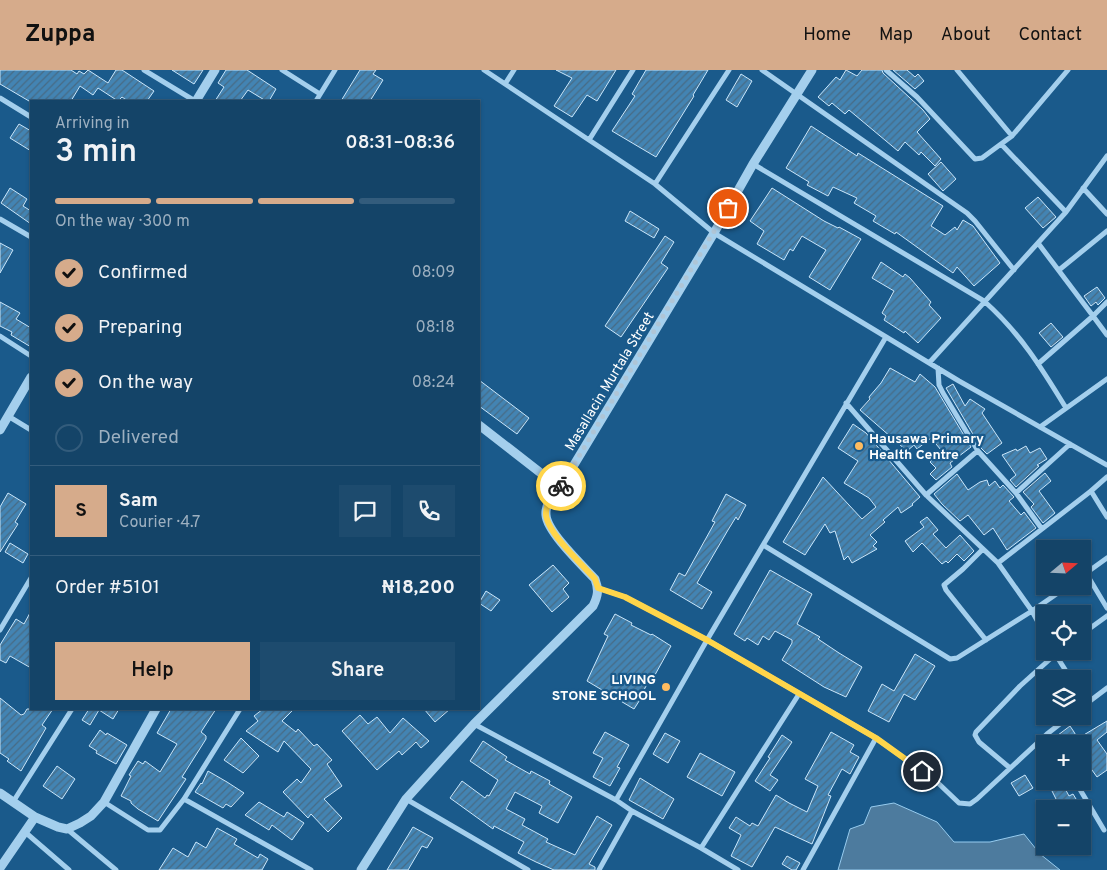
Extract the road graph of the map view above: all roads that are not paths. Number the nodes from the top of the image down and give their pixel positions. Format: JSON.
{"nodes":[{"id":1,"x":144,"y":70,"type":"edge"},
{"id":2,"x":215,"y":70,"type":"edge"},
{"id":3,"x":282,"y":70,"type":"edge"},
{"id":4,"x":335,"y":70,"type":"edge"},
{"id":5,"x":484,"y":70,"type":"edge"},
{"id":6,"x":514,"y":70,"type":"edge"},
{"id":7,"x":633,"y":70,"type":"edge"},
{"id":8,"x":729,"y":70,"type":"edge"},
{"id":9,"x":762,"y":70,"type":"edge"},
{"id":10,"x":812,"y":70,"type":"edge"},
{"id":11,"x":886,"y":70,"type":"edge"},
{"id":12,"x":957,"y":70,"type":"edge"},
{"id":13,"x":1068,"y":70,"type":"edge"},
{"id":14,"x":505,"y":84,"type":"junction"},
{"id":15,"x":320,"y":94,"type":"junction"},
{"id":16,"x":797,"y":94,"type":"junction"},
{"id":17,"x":0,"y":98,"type":"edge"},
{"id":18,"x":193,"y":100,"type":"edge"},
{"id":19,"x":196,"y":100,"type":"edge"},
{"id":20,"x":317,"y":100,"type":"edge"},
{"id":21,"x":30,"y":116,"type":"edge"},
{"id":22,"x":1012,"y":136,"type":"junction"},
{"id":23,"x":589,"y":140,"type":"junction"},
{"id":24,"x":1001,"y":144,"type":"junction"},
{"id":25,"x":1107,"y":156,"type":"edge"},
{"id":26,"x":753,"y":164,"type":"junction"},
{"id":27,"x":655,"y":184,"type":"junction"},
{"id":28,"x":1083,"y":188,"type":"junction"},
{"id":29,"x":1066,"y":212,"type":"junction"},
{"id":30,"x":1107,"y":214,"type":"edge"},
{"id":31,"x":0,"y":219,"type":"edge"},
{"id":32,"x":1107,"y":231,"type":"edge"},
{"id":33,"x":714,"y":233,"type":"junction"},
{"id":34,"x":30,"y":235,"type":"edge"},
{"id":35,"x":1038,"y":243,"type":"junction"},
{"id":36,"x":1014,"y":270,"type":"junction"},
{"id":37,"x":1059,"y":270,"type":"junction"},
{"id":38,"x":984,"y":301,"type":"junction"},
{"id":39,"x":1107,"y":302,"type":"edge"},
{"id":40,"x":1093,"y":316,"type":"junction"},
{"id":41,"x":1107,"y":335,"type":"edge"},
{"id":42,"x":0,"y":336,"type":"edge"},
{"id":43,"x":886,"y":337,"type":"junction"},
{"id":44,"x":30,"y":355,"type":"edge"},
{"id":45,"x":928,"y":363,"type":"junction"},
{"id":46,"x":1038,"y":364,"type":"junction"},
{"id":47,"x":938,"y":368,"type":"junction"},
{"id":48,"x":30,"y":379,"type":"edge"},
{"id":49,"x":1107,"y":379,"type":"edge"},
{"id":50,"x":846,"y":403,"type":"junction"},
{"id":51,"x":1066,"y":408,"type":"junction"},
{"id":52,"x":8,"y":416,"type":"junction"},
{"id":53,"x":480,"y":426,"type":"edge"},
{"id":54,"x":1040,"y":427,"type":"junction"},
{"id":55,"x":30,"y":429,"type":"edge"},
{"id":56,"x":0,"y":430,"type":"edge"},
{"id":57,"x":1070,"y":444,"type":"junction"},
{"id":58,"x":978,"y":451,"type":"junction"},
{"id":59,"x":1107,"y":465,"type":"edge"},
{"id":60,"x":1107,"y":477,"type":"edge"},
{"id":61,"x":560,"y":488,"type":"junction"},
{"id":62,"x":1092,"y":492,"type":"junction"},
{"id":63,"x":1016,"y":493,"type":"junction"},
{"id":64,"x":926,"y":495,"type":"junction"},
{"id":65,"x":1107,"y":517,"type":"edge"},
{"id":66,"x":1042,"y":529,"type":"junction"},
{"id":67,"x":763,"y":545,"type":"junction"},
{"id":68,"x":983,"y":549,"type":"junction"},
{"id":69,"x":1107,"y":558,"type":"edge"},
{"id":70,"x":998,"y":563,"type":"junction"},
{"id":71,"x":1091,"y":569,"type":"edge"},
{"id":72,"x":30,"y":580,"type":"edge"},
{"id":73,"x":1091,"y":584,"type":"edge"},
{"id":74,"x":598,"y":588,"type":"junction"},
{"id":75,"x":1055,"y":595,"type":"edge"},
{"id":76,"x":1107,"y":608,"type":"edge"},
{"id":77,"x":1032,"y":611,"type":"junction"},
{"id":78,"x":1107,"y":616,"type":"edge"},
{"id":79,"x":1036,"y":618,"type":"edge"},
{"id":80,"x":2,"y":623,"type":"edge"},
{"id":81,"x":1091,"y":628,"type":"edge"},
{"id":82,"x":0,"y":630,"type":"edge"},
{"id":83,"x":707,"y":640,"type":"junction"},
{"id":84,"x":986,"y":640,"type":"junction"},
{"id":85,"x":1048,"y":660,"type":"edge"},
{"id":86,"x":1106,"y":690,"type":"edge"},
{"id":87,"x":798,"y":694,"type":"junction"},
{"id":88,"x":1091,"y":701,"type":"edge"},
{"id":89,"x":71,"y":710,"type":"edge"},
{"id":90,"x":155,"y":710,"type":"edge"},
{"id":91,"x":239,"y":710,"type":"edge"},
{"id":92,"x":474,"y":724,"type":"junction"},
{"id":93,"x":1058,"y":725,"type":"edge"},
{"id":94,"x":1047,"y":734,"type":"joint"},
{"id":95,"x":876,"y":738,"type":"junction"},
{"id":96,"x":1010,"y":768,"type":"junction"},
{"id":97,"x":1080,"y":790,"type":"edge"},
{"id":98,"x":0,"y":794,"type":"edge"},
{"id":99,"x":184,"y":799,"type":"junction"},
{"id":100,"x":406,"y":799,"type":"junction"},
{"id":101,"x":616,"y":800,"type":"junction"},
{"id":102,"x":13,"y":802,"type":"junction"},
{"id":103,"x":104,"y":802,"type":"junction"},
{"id":104,"x":632,"y":811,"type":"junction"},
{"id":105,"x":35,"y":817,"type":"junction"},
{"id":106,"x":67,"y":829,"type":"junction"},
{"id":107,"x":1104,"y":830,"type":"dead end"},
{"id":108,"x":25,"y":832,"type":"junction"},
{"id":109,"x":701,"y":848,"type":"junction"},
{"id":110,"x":0,"y":868,"type":"edge"},
{"id":111,"x":69,"y":870,"type":"edge"},
{"id":112,"x":116,"y":870,"type":"edge"},
{"id":113,"x":311,"y":870,"type":"edge"},
{"id":114,"x":361,"y":870,"type":"edge"},
{"id":115,"x":528,"y":870,"type":"edge"},
{"id":116,"x":599,"y":870,"type":"edge"},
{"id":117,"x":738,"y":870,"type":"edge"},
{"id":118,"x":803,"y":870,"type":"edge"}],
"edges":[{"from":1,"to":18,"type":"street"},
{"from":2,"to":19,"type":"street"},
{"from":3,"to":15,"type":"street"},
{"from":4,"to":15,"type":"street"},
{"from":5,"to":14,"type":"street"},
{"from":6,"to":14,"type":"street"},
{"from":7,"to":23,"type":"street"},
{"from":8,"to":27,"type":"street"},
{"from":9,"to":16,"type":"street"},
{"from":10,"to":16,"type":"street","name":"Masallacin Murtala Street"},
{"from":11,"to":24,"type":"street"},
{"from":12,"to":22,"type":"street"},
{"from":13,"to":22,"type":"street"},
{"from":14,"to":23,"type":"street"},
{"from":15,"to":20,"type":"street"},
{"from":16,"to":26,"type":"street","name":"Masallacin Murtala Street"},
{"from":16,"to":36,"type":"street"},
{"from":17,"to":21,"type":"street"},
{"from":22,"to":24,"type":"street"},
{"from":23,"to":27,"type":"street"},
{"from":24,"to":29,"type":"street"},
{"from":25,"to":28,"type":"street"},
{"from":26,"to":33,"type":"street","name":"Masallacin Murtala Street"},
{"from":26,"to":38,"type":"street"},
{"from":27,"to":33,"type":"street"},
{"from":28,"to":29,"type":"street"},
{"from":28,"to":30,"type":"street"},
{"from":29,"to":35,"type":"street"},
{"from":31,"to":34,"type":"street"},
{"from":32,"to":37,"type":"street"},
{"from":33,"to":43,"type":"street"},
{"from":33,"to":61,"type":"street","name":"Masallacin Murtala Street"},
{"from":35,"to":36,"type":"street"},
{"from":35,"to":37,"type":"street"},
{"from":36,"to":38,"type":"street"},
{"from":37,"to":40,"type":"street"},
{"from":38,"to":45,"type":"street"},
{"from":38,"to":46,"type":"street"},
{"from":39,"to":40,"type":"street"},
{"from":40,"to":41,"type":"street"},
{"from":40,"to":46,"type":"street"},
{"from":42,"to":44,"type":"street"},
{"from":43,"to":45,"type":"street"},
{"from":43,"to":50,"type":"street"},
{"from":45,"to":47,"type":"street"},
{"from":46,"to":51,"type":"street"},
{"from":47,"to":54,"type":"street"},
{"from":47,"to":58,"type":"street"},
{"from":48,"to":52,"type":"street"},
{"from":49,"to":51,"type":"street"},
{"from":50,"to":64,"type":"street"},
{"from":50,"to":67,"type":"street"},
{"from":51,"to":54,"type":"street"},
{"from":52,"to":55,"type":"street"},
{"from":52,"to":56,"type":"street"},
{"from":53,"to":61,"type":"street"},
{"from":54,"to":57,"type":"street"},
{"from":57,"to":59,"type":"street"},
{"from":57,"to":63,"type":"street"},
{"from":58,"to":63,"type":"street"},
{"from":58,"to":64,"type":"street"},
{"from":60,"to":62,"type":"street"},
{"from":61,"to":74,"type":"street","name":"Masallacin Murtala Street"},
{"from":62,"to":65,"type":"street"},
{"from":62,"to":66,"type":"street"},
{"from":63,"to":66,"type":"street"},
{"from":64,"to":68,"type":"street"},
{"from":66,"to":70,"type":"street"},
{"from":67,"to":83,"type":"street"},
{"from":67,"to":84,"type":"street"},
{"from":68,"to":70,"type":"street"},
{"from":68,"to":84,"type":"street"},
{"from":69,"to":71,"type":"street"},
{"from":70,"to":77,"type":"street"},
{"from":72,"to":80,"type":"street"},
{"from":73,"to":76,"type":"street"},
{"from":74,"to":83,"type":"street"},
{"from":74,"to":92,"type":"street"},
{"from":75,"to":77,"type":"street"},
{"from":77,"to":79,"type":"street"},
{"from":77,"to":84,"type":"street"},
{"from":78,"to":81,"type":"street"},
{"from":80,"to":82,"type":"street"},
{"from":83,"to":87,"type":"street"},
{"from":83,"to":101,"type":"street"},
{"from":85,"to":96,"type":"street"},
{"from":86,"to":88,"type":"street"},
{"from":87,"to":95,"type":"street"},
{"from":87,"to":109,"type":"street"},
{"from":89,"to":102,"type":"street"},
{"from":90,"to":103,"type":"street"},
{"from":91,"to":99,"type":"street"},
{"from":92,"to":100,"type":"street"},
{"from":92,"to":101,"type":"street"},
{"from":93,"to":94,"type":"street"},
{"from":94,"to":96,"type":"street"},
{"from":95,"to":96,"type":"street"},
{"from":95,"to":118,"type":"street"},
{"from":97,"to":107,"type":"street"},
{"from":98,"to":102,"type":"street"},
{"from":99,"to":103,"type":"street"},
{"from":99,"to":113,"type":"street"},
{"from":100,"to":114,"type":"street"},
{"from":100,"to":115,"type":"street"},
{"from":101,"to":104,"type":"street"},
{"from":102,"to":105,"type":"street"},
{"from":103,"to":106,"type":"street"},
{"from":104,"to":109,"type":"street"},
{"from":104,"to":116,"type":"street"},
{"from":105,"to":106,"type":"street"},
{"from":105,"to":108,"type":"street"},
{"from":106,"to":112,"type":"street"},
{"from":108,"to":110,"type":"street"},
{"from":108,"to":111,"type":"street"},
{"from":109,"to":117,"type":"street"}]}
